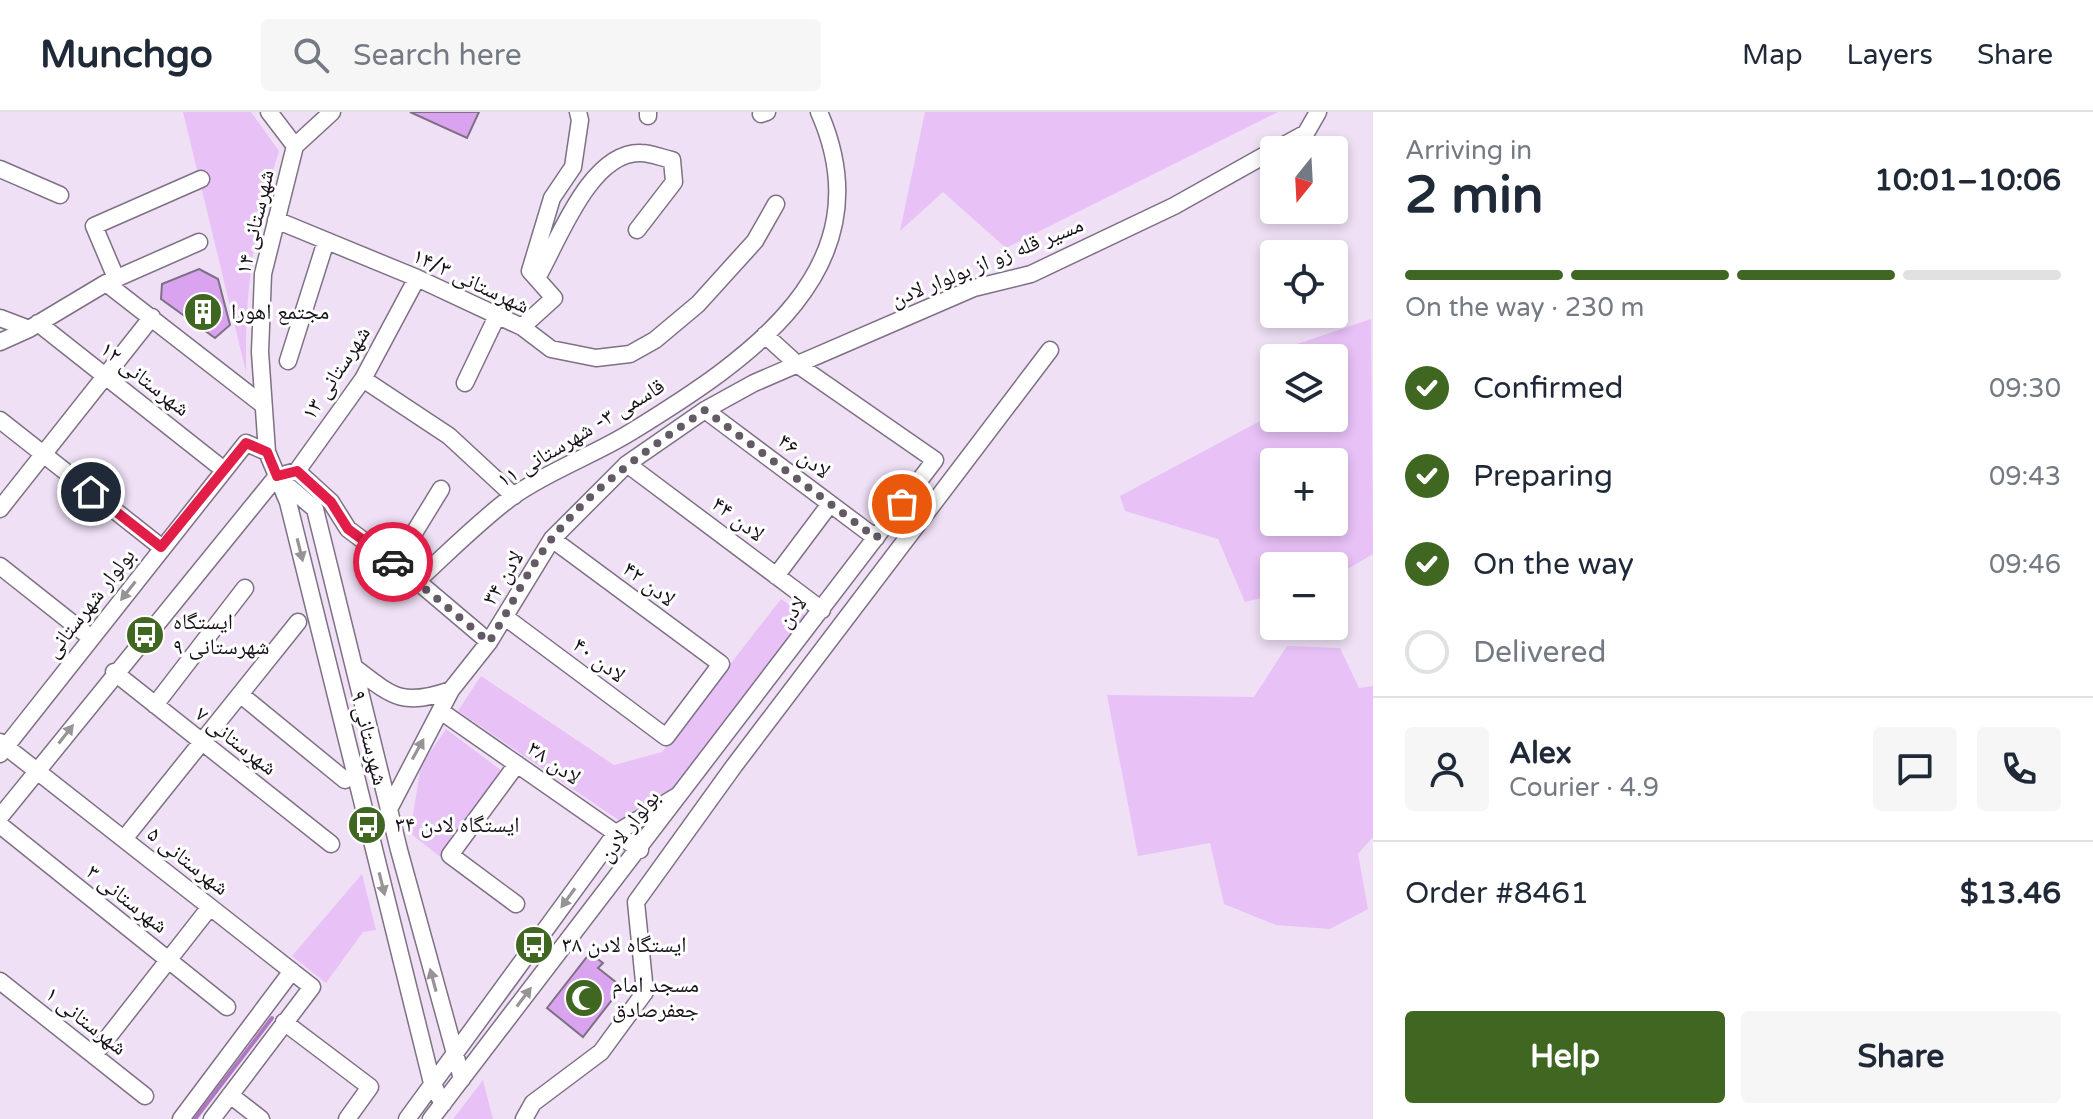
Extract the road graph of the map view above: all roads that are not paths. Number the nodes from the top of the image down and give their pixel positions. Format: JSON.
{"nodes":[{"id":1,"x":269,"y":112,"type":"edge"},
{"id":2,"x":332,"y":112,"type":"edge"},
{"id":3,"x":578,"y":112,"type":"edge"},
{"id":4,"x":819,"y":112,"type":"edge"},
{"id":5,"x":1318,"y":112,"type":"edge"},
{"id":6,"x":1300,"y":136,"type":"edge"},
{"id":7,"x":295,"y":146,"type":"junction"},
{"id":8,"x":1260,"y":158,"type":"edge"},
{"id":9,"x":0,"y":169,"type":"edge"},
{"id":10,"x":201,"y":179,"type":"dead end"},
{"id":11,"x":60,"y":195,"type":"dead end"},
{"id":12,"x":776,"y":204,"type":"dead end"},
{"id":13,"x":276,"y":220,"type":"junction"},
{"id":14,"x":637,"y":230,"type":"dead end"},
{"id":15,"x":326,"y":241,"type":"junction"},
{"id":16,"x":199,"y":242,"type":"dead end"},
{"id":17,"x":417,"y":278,"type":"junction"},
{"id":18,"x":537,"y":278,"type":"junction"},
{"id":19,"x":111,"y":280,"type":"junction"},
{"id":20,"x":497,"y":316,"type":"junction"},
{"id":21,"x":152,"y":317,"type":"junction"},
{"id":22,"x":0,"y":318,"type":"edge"},
{"id":23,"x":33,"y":326,"type":"junction"},
{"id":24,"x":522,"y":327,"type":"junction"},
{"id":25,"x":765,"y":335,"type":"junction"},
{"id":26,"x":0,"y":342,"type":"edge"},
{"id":27,"x":1050,"y":350,"type":"dead end"},
{"id":28,"x":288,"y":361,"type":"dead end"},
{"id":29,"x":798,"y":365,"type":"junction"},
{"id":30,"x":105,"y":376,"type":"junction"},
{"id":31,"x":363,"y":379,"type":"junction"},
{"id":32,"x":465,"y":383,"type":"dead end"},
{"id":33,"x":263,"y":405,"type":"junction"},
{"id":34,"x":705,"y":410,"type":"junction"},
{"id":35,"x":0,"y":420,"type":"edge"},
{"id":36,"x":267,"y":452,"type":"junction"},
{"id":37,"x":43,"y":454,"type":"junction"},
{"id":38,"x":627,"y":464,"type":"junction"},
{"id":39,"x":224,"y":470,"type":"junction"},
{"id":40,"x":297,"y":471,"type":"junction"},
{"id":41,"x":277,"y":476,"type":"junction"},
{"id":42,"x":441,"y":489,"type":"dead end"},
{"id":43,"x":514,"y":496,"type":"junction"},
{"id":44,"x":830,"y":504,"type":"junction"},
{"id":45,"x":0,"y":509,"type":"edge"},
{"id":46,"x":876,"y":538,"type":"junction"},
{"id":47,"x":552,"y":539,"type":"junction"},
{"id":48,"x":161,"y":547,"type":"junction"},
{"id":49,"x":395,"y":564,"type":"junction"},
{"id":50,"x":0,"y":566,"type":"edge"},
{"id":51,"x":776,"y":576,"type":"junction"},
{"id":52,"x":417,"y":581,"type":"junction"},
{"id":53,"x":245,"y":588,"type":"dead end"},
{"id":54,"x":822,"y":610,"type":"junction"},
{"id":55,"x":505,"y":617,"type":"junction"},
{"id":56,"x":298,"y":622,"type":"dead end"},
{"id":57,"x":91,"y":638,"type":"junction"},
{"id":58,"x":489,"y":642,"type":"junction"},
{"id":59,"x":354,"y":667,"type":"junction"},
{"id":60,"x":114,"y":672,"type":"junction"},
{"id":61,"x":451,"y":690,"type":"junction"},
{"id":62,"x":241,"y":695,"type":"junction"},
{"id":63,"x":155,"y":705,"type":"junction"},
{"id":64,"x":442,"y":712,"type":"junction"},
{"id":65,"x":666,"y":737,"type":"joint"},
{"id":66,"x":202,"y":742,"type":"junction"},
{"id":67,"x":2,"y":748,"type":"edge"},
{"id":68,"x":517,"y":764,"type":"junction"},
{"id":69,"x":37,"y":770,"type":"junction"},
{"id":70,"x":345,"y":780,"type":"dead end"},
{"id":71,"x":685,"y":791,"type":"junction"},
{"id":72,"x":389,"y":809,"type":"junction"},
{"id":73,"x":0,"y":817,"type":"edge"},
{"id":74,"x":0,"y":825,"type":"edge"},
{"id":75,"x":616,"y":833,"type":"junction"},
{"id":76,"x":124,"y":839,"type":"junction"},
{"id":77,"x":331,"y":844,"type":"dead end"},
{"id":78,"x":640,"y":850,"type":"junction"},
{"id":79,"x":516,"y":904,"type":"dead end"},
{"id":80,"x":210,"y":907,"type":"junction"},
{"id":81,"x":167,"y":960,"type":"junction"},
{"id":82,"x":292,"y":971,"type":"junction"},
{"id":83,"x":0,"y":981,"type":"edge"},
{"id":84,"x":227,"y":1007,"type":"dead end"},
{"id":85,"x":284,"y":1022,"type":"junction"},
{"id":86,"x":94,"y":1055,"type":"junction"},
{"id":87,"x":453,"y":1055,"type":"junction"},
{"id":88,"x":462,"y":1079,"type":"junction"},
{"id":89,"x":432,"y":1083,"type":"junction"},
{"id":90,"x":230,"y":1095,"type":"junction"},
{"id":91,"x":145,"y":1096,"type":"dead end"},
{"id":92,"x":443,"y":1104,"type":"junction"},
{"id":93,"x":181,"y":1119,"type":"edge"},
{"id":94,"x":212,"y":1119,"type":"edge"},
{"id":95,"x":261,"y":1119,"type":"edge"},
{"id":96,"x":347,"y":1119,"type":"edge"},
{"id":97,"x":407,"y":1119,"type":"edge"},
{"id":98,"x":431,"y":1119,"type":"edge"},
{"id":99,"x":524,"y":1119,"type":"edge"}],
"edges":[{"from":1,"to":7,"type":"street"},
{"from":2,"to":7,"type":"street"},
{"from":3,"to":18,"type":"street"},
{"from":4,"to":25,"type":"street","name":"قاسمی ۳- شهرستانی ۱۱"},
{"from":5,"to":6,"type":"street","name":"مسیر قله زو از بولوار لادن"},
{"from":7,"to":13,"type":"street","name":"شهرستانی ۱۴"},
{"from":8,"to":29,"type":"street","name":"مسیر قله زو از بولوار لادن"},
{"from":9,"to":11,"type":"street"},
{"from":10,"to":19,"type":"street"},
{"from":12,"to":24,"type":"street","name":"شهرستانی ۱۴/۳"},
{"from":13,"to":15,"type":"street","name":"شهرستانی ۱۴/۳"},
{"from":13,"to":33,"type":"street","name":"شهرستانی ۱۴"},
{"from":14,"to":18,"type":"street"},
{"from":15,"to":17,"type":"street","name":"شهرستانی ۱۴/۳"},
{"from":15,"to":28,"type":"street"},
{"from":16,"to":19,"type":"street"},
{"from":17,"to":20,"type":"street","name":"شهرستانی ۱۴/۳"},
{"from":17,"to":31,"type":"street","name":"شهرستانی ۱۳"},
{"from":18,"to":24,"type":"street"},
{"from":19,"to":21,"type":"street"},
{"from":19,"to":23,"type":"street"},
{"from":20,"to":24,"type":"street","name":"شهرستانی ۱۴/۳"},
{"from":20,"to":32,"type":"street"},
{"from":21,"to":30,"type":"street"},
{"from":21,"to":33,"type":"street"},
{"from":22,"to":23,"type":"street","name":"شهرستانی ۱۲"},
{"from":23,"to":26,"type":"street"},
{"from":23,"to":30,"type":"street","name":"شهرستانی ۱۲"},
{"from":25,"to":29,"type":"street"},
{"from":25,"to":43,"type":"street","name":"قاسمی ۳- شهرستانی ۱۱"},
{"from":27,"to":99,"type":"street"},
{"from":29,"to":34,"type":"street","name":"لادن ۳۴"},
{"from":29,"to":46,"type":"street","name":"لادن"},
{"from":30,"to":37,"type":"street"},
{"from":30,"to":39,"type":"street","name":"شهرستانی ۱۲"},
{"from":31,"to":40,"type":"street","name":"شهرستانی ۱۳"},
{"from":31,"to":43,"type":"street"},
{"from":33,"to":36,"type":"street","name":"شهرستانی ۱۴"},
{"from":34,"to":38,"type":"street","name":"لادن ۳۴"},
{"from":34,"to":44,"type":"street","name":"لادن ۴۶"},
{"from":35,"to":37,"type":"street"},
{"from":36,"to":39,"type":"street","name":"بولوار شهرستانی"},
{"from":36,"to":41,"type":"street","name":"شهرستانی ۹"},
{"from":37,"to":45,"type":"street"},
{"from":37,"to":48,"type":"street"},
{"from":38,"to":47,"type":"street","name":"لادن ۳۴"},
{"from":38,"to":51,"type":"street","name":"لادن ۴۴"},
{"from":39,"to":48,"type":"street","name":"بولوار شهرستانی"},
{"from":40,"to":41,"type":"street"},
{"from":40,"to":49,"type":"street"},
{"from":41,"to":59,"type":"street"},
{"from":41,"to":60,"type":"street"},
{"from":41,"to":89,"type":"street","name":"شهرستانی ۹","one_way":true},
{"from":42,"to":49,"type":"street"},
{"from":43,"to":52,"type":"street","name":"قاسمی ۳- شهرستانی ۱۱"},
{"from":44,"to":46,"type":"street","name":"لادن ۴۶"},
{"from":44,"to":51,"type":"street"},
{"from":46,"to":54,"type":"street","name":"لادن"},
{"from":47,"to":55,"type":"street","name":"لادن ۳۴"},
{"from":47,"to":65,"type":"street","name":"لادن ۴۲"},
{"from":48,"to":57,"type":"street","name":"بولوار شهرستانی","one_way":true},
{"from":49,"to":52,"type":"street"},
{"from":50,"to":57,"type":"street"},
{"from":51,"to":54,"type":"street","name":"لادن ۴۴"},
{"from":52,"to":58,"type":"street"},
{"from":53,"to":63,"type":"street"},
{"from":54,"to":71,"type":"street","name":"لادن"},
{"from":55,"to":58,"type":"street","name":"لادن ۳۴"},
{"from":55,"to":65,"type":"street","name":"لادن ۴۰"},
{"from":56,"to":62,"type":"street"},
{"from":57,"to":67,"type":"street","name":"بولوار شهرستانی"},
{"from":58,"to":61,"type":"street","name":"لادن ۳۴"},
{"from":59,"to":61,"type":"street"},
{"from":59,"to":72,"type":"street"},
{"from":60,"to":63,"type":"street","name":"شهرستانی ۷"},
{"from":69,"to":60,"type":"street","one_way":true},
{"from":61,"to":64,"type":"street","name":"لادن ۳۴"},
{"from":62,"to":66,"type":"street"},
{"from":62,"to":70,"type":"street"},
{"from":63,"to":66,"type":"street","name":"شهرستانی ۷"},
{"from":64,"to":68,"type":"street","name":"لادن ۳۸"},
{"from":72,"to":64,"type":"street","name":"لادن ۳۴","one_way":true},
{"from":66,"to":76,"type":"street"},
{"from":66,"to":77,"type":"street","name":"شهرستانی ۷"},
{"from":67,"to":69,"type":"street","name":"شهرستانی ۵"},
{"from":68,"to":75,"type":"street","name":"لادن ۳۸"},
{"from":68,"to":79,"type":"street"},
{"from":69,"to":73,"type":"street"},
{"from":69,"to":76,"type":"street","name":"شهرستانی ۵"},
{"from":71,"to":75,"type":"street","name":"بولوار لادن"},
{"from":71,"to":78,"type":"street","name":"بولوار لادن"},
{"from":87,"to":72,"type":"street","one_way":true},
{"from":74,"to":81,"type":"street","name":"شهرستانی ۳"},
{"from":75,"to":78,"type":"street","name":"لادن ۳۸"},
{"from":75,"to":87,"type":"street","name":"بولوار لادن","one_way":true},
{"from":76,"to":80,"type":"street","name":"شهرستانی ۵"},
{"from":88,"to":78,"type":"street","name":"بولوار لادن","one_way":true},
{"from":80,"to":81,"type":"street"},
{"from":80,"to":82,"type":"street","name":"شهرستانی ۵"},
{"from":81,"to":84,"type":"street","name":"شهرستانی ۳"},
{"from":81,"to":86,"type":"street"},
{"from":82,"to":85,"type":"street","name":"شهرستانی ۵"},
{"from":82,"to":93,"type":"street"},
{"from":83,"to":86,"type":"street","name":"شهرستانی ۱"},
{"from":85,"to":90,"type":"street"},
{"from":85,"to":96,"type":"street"},
{"from":86,"to":91,"type":"street","name":"شهرستانی ۱"},
{"from":87,"to":88,"type":"street"},
{"from":87,"to":89,"type":"street","name":"بولوار لادن"},
{"from":88,"to":92,"type":"street","name":"بولوار لادن"},
{"from":89,"to":92,"type":"street","name":"شهرستانی ۹"},
{"from":89,"to":97,"type":"street","name":"بولوار لادن"},
{"from":90,"to":94,"type":"street"},
{"from":90,"to":95,"type":"street"},
{"from":92,"to":98,"type":"street","name":"بولوار لادن"}]}
